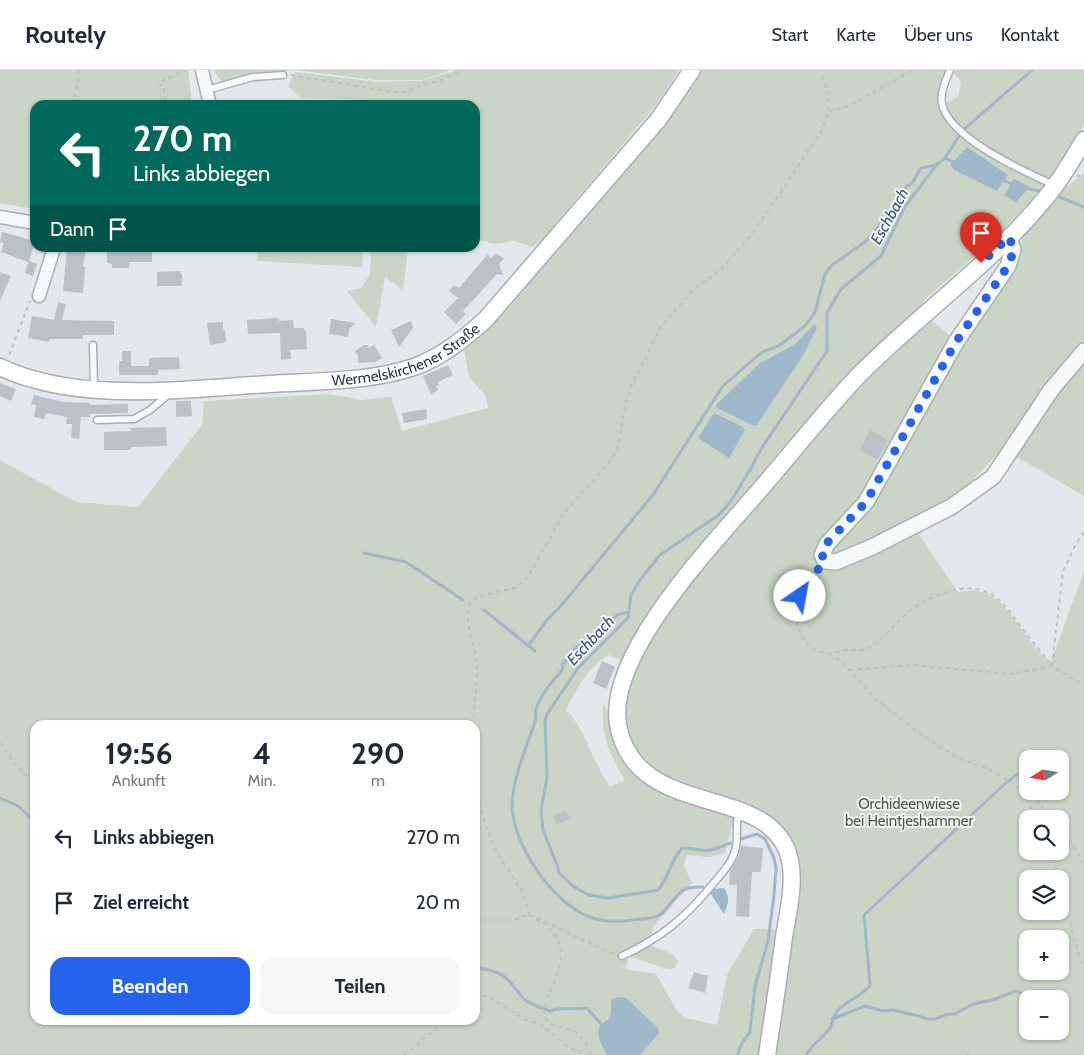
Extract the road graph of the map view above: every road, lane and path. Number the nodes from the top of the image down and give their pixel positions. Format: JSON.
{"nodes":[{"id":1,"x":80,"y":70,"type":"edge"},
{"id":2,"x":187,"y":70,"type":"edge"},
{"id":3,"x":202,"y":70,"type":"edge"},
{"id":4,"x":464,"y":70,"type":"edge"},
{"id":5,"x":692,"y":70,"type":"edge"},
{"id":6,"x":821,"y":70,"type":"edge"},
{"id":7,"x":914,"y":70,"type":"edge"},
{"id":8,"x":950,"y":70,"type":"edge"},
{"id":9,"x":283,"y":75,"type":"joint"},
{"id":10,"x":163,"y":82,"type":"dead end"},
{"id":11,"x":159,"y":83,"type":"dead end"},
{"id":12,"x":206,"y":90,"type":"junction"},
{"id":13,"x":74,"y":100,"type":"edge"},
{"id":14,"x":165,"y":100,"type":"edge"},
{"id":15,"x":209,"y":100,"type":"edge"},
{"id":16,"x":829,"y":111,"type":"junction"},
{"id":17,"x":1084,"y":140,"type":"edge"},
{"id":18,"x":1055,"y":186,"type":"junction"},
{"id":19,"x":0,"y":217,"type":"edge"},
{"id":20,"x":30,"y":222,"type":"edge"},
{"id":21,"x":1009,"y":237,"type":"junction"},
{"id":22,"x":53,"y":252,"type":"edge"},
{"id":23,"x":40,"y":296,"type":"dead end"},
{"id":24,"x":28,"y":307,"type":"dead end"},
{"id":25,"x":93,"y":345,"type":"dead end"},
{"id":26,"x":1084,"y":351,"type":"edge"},
{"id":27,"x":4,"y":362,"type":"edge"},
{"id":28,"x":94,"y":389,"type":"junction"},
{"id":29,"x":173,"y":390,"type":"junction"},
{"id":30,"x":97,"y":420,"type":"dead end"},
{"id":31,"x":1084,"y":532,"type":"edge"},
{"id":32,"x":825,"y":561,"type":"junction"},
{"id":33,"x":828,"y":653,"type":"junction"},
{"id":34,"x":1052,"y":666,"type":"junction"},
{"id":35,"x":850,"y":670,"type":"junction"},
{"id":36,"x":1084,"y":685,"type":"edge"},
{"id":37,"x":473,"y":720,"type":"edge"},
{"id":38,"x":0,"y":743,"type":"edge"},
{"id":39,"x":30,"y":779,"type":"edge"},
{"id":40,"x":1019,"y":789,"type":"edge"},
{"id":41,"x":1036,"y":800,"type":"edge"},
{"id":42,"x":480,"y":808,"type":"edge"},
{"id":43,"x":1046,"y":810,"type":"edge"},
{"id":44,"x":739,"y":811,"type":"junction"},
{"id":45,"x":1069,"y":840,"type":"edge"},
{"id":46,"x":1084,"y":862,"type":"edge"},
{"id":47,"x":529,"y":915,"type":"junction"},
{"id":48,"x":1069,"y":918,"type":"edge"},
{"id":49,"x":480,"y":920,"type":"edge"},
{"id":50,"x":622,"y":956,"type":"joint"},
{"id":51,"x":1084,"y":964,"type":"edge"},
{"id":52,"x":480,"y":997,"type":"edge"},
{"id":53,"x":441,"y":1025,"type":"edge"},
{"id":54,"x":969,"y":1052,"type":"dead end"},
{"id":55,"x":404,"y":1055,"type":"edge"},
{"id":56,"x":592,"y":1055,"type":"edge"},
{"id":57,"x":767,"y":1055,"type":"edge"},
{"id":58,"x":966,"y":1055,"type":"edge"}],
"edges":[{"from":1,"to":13,"type":"path"},
{"from":2,"to":10,"type":"path"},
{"from":3,"to":12,"type":"street"},
{"from":4,"to":9,"type":"path"},
{"from":5,"to":29,"type":"main road","name":"Wermelskirchener Straße"},
{"from":6,"to":16,"type":"path"},
{"from":7,"to":16,"type":"path"},
{"from":8,"to":18,"type":"lane"},
{"from":9,"to":12,"type":"lane"},
{"from":11,"to":14,"type":"path"},
{"from":12,"to":15,"type":"street"},
{"from":16,"to":37,"type":"path"},
{"from":17,"to":18,"type":"main road"},
{"from":18,"to":21,"type":"main road"},
{"from":19,"to":20,"type":"street"},
{"from":21,"to":32,"type":"street"},
{"from":21,"to":44,"type":"main road"},
{"from":22,"to":23,"type":"street"},
{"from":24,"to":27,"type":"path"},
{"from":25,"to":28,"type":"lane"},
{"from":26,"to":32,"type":"street"},
{"from":27,"to":28,"type":"main road","name":"Wermelskirchener Straße"},
{"from":28,"to":29,"type":"main road","name":"Wermelskirchener Straße"},
{"from":29,"to":30,"type":"lane"},
{"from":31,"to":34,"type":"path"},
{"from":32,"to":33,"type":"path"},
{"from":33,"to":34,"type":"path"},
{"from":33,"to":35,"type":"path"},
{"from":34,"to":35,"type":"path"},
{"from":34,"to":36,"type":"path"},
{"from":35,"to":40,"type":"path"},
{"from":38,"to":39,"type":"path"},
{"from":41,"to":43,"type":"path"},
{"from":42,"to":47,"type":"path"},
{"from":44,"to":50,"type":"lane"},
{"from":44,"to":57,"type":"main road"},
{"from":45,"to":46,"type":"path"},
{"from":47,"to":49,"type":"path"},
{"from":47,"to":50,"type":"path"},
{"from":47,"to":56,"type":"path"},
{"from":48,"to":51,"type":"path"},
{"from":52,"to":56,"type":"path"},
{"from":53,"to":55,"type":"path"},
{"from":54,"to":58,"type":"path"}]}
